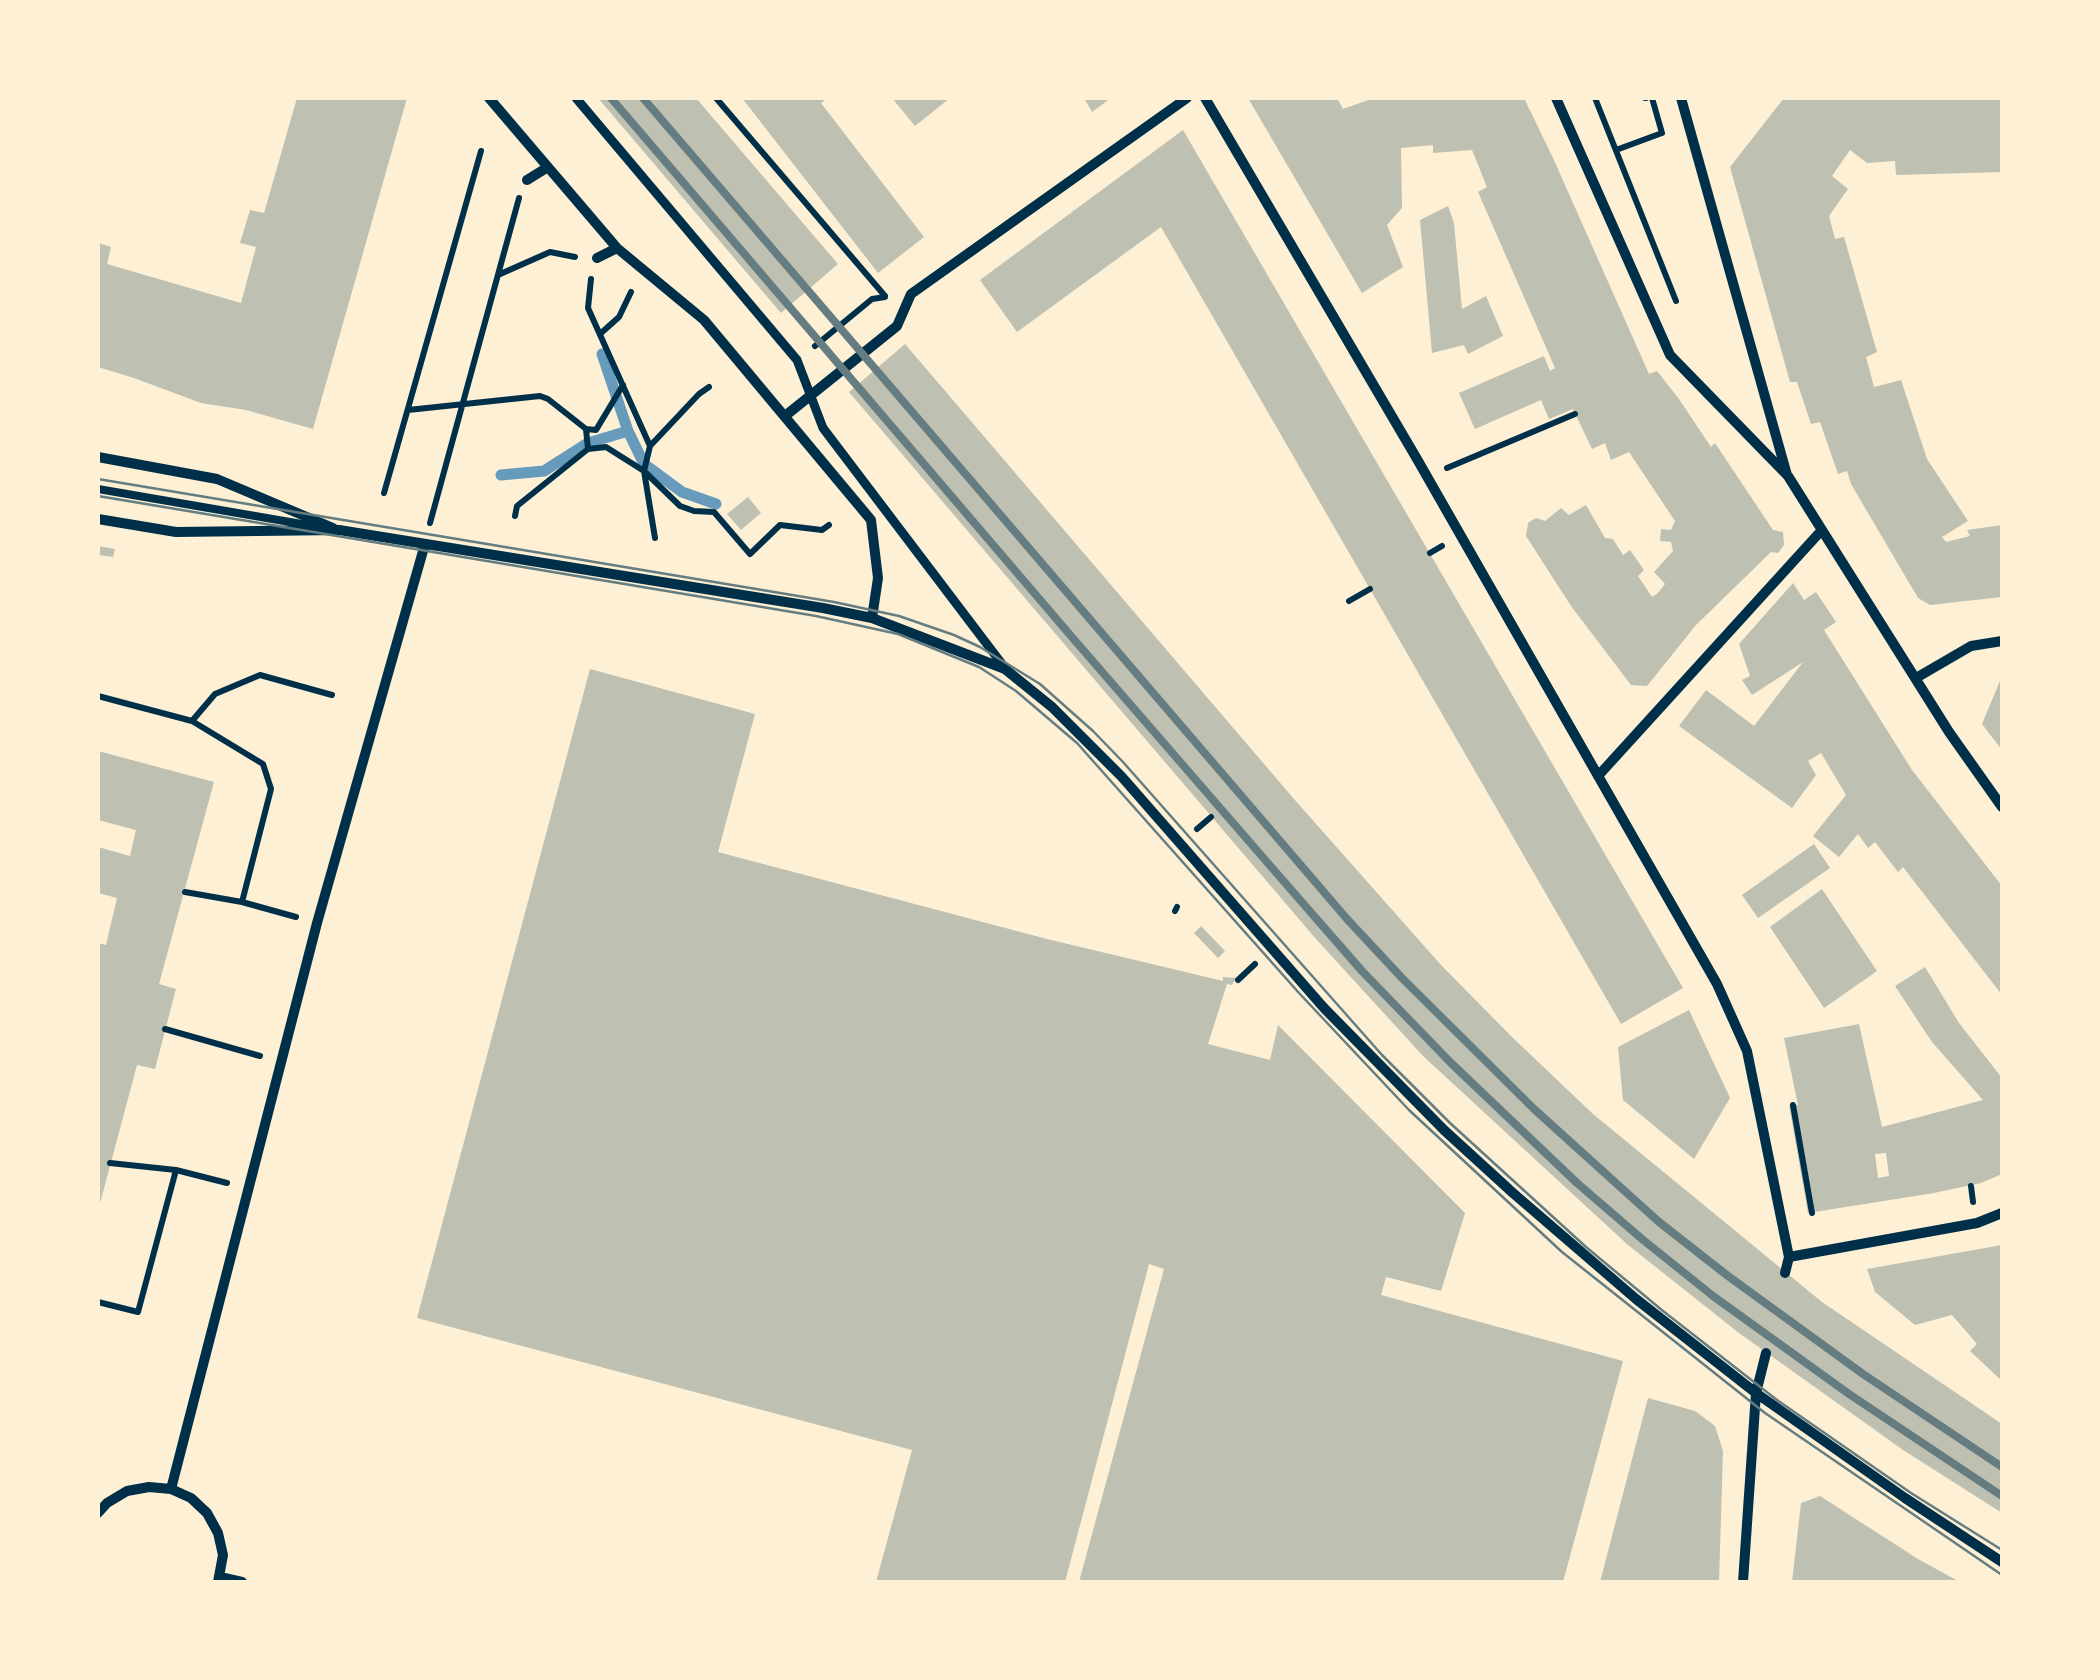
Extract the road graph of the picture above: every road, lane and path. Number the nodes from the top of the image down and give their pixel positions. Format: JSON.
{"nodes":[{"id":1,"x":489,"y":98,"type":"edge"},
{"id":2,"x":576,"y":98,"type":"edge"},
{"id":3,"x":716,"y":98,"type":"edge"},
{"id":4,"x":1186,"y":98,"type":"edge"},
{"id":5,"x":1205,"y":98,"type":"edge"},
{"id":6,"x":1556,"y":98,"type":"edge"},
{"id":7,"x":1594,"y":98,"type":"edge"},
{"id":8,"x":1647,"y":98,"type":"edge"},
{"id":9,"x":1682,"y":98,"type":"edge"},
{"id":10,"x":1616,"y":150,"type":"junction"},
{"id":11,"x":481,"y":151,"type":"dead end"},
{"id":12,"x":548,"y":167,"type":"junction"},
{"id":13,"x":527,"y":180,"type":"joint"},
{"id":14,"x":617,"y":248,"type":"junction"},
{"id":15,"x":594,"y":259,"type":"junction"},
{"id":16,"x":496,"y":276,"type":"junction"},
{"id":17,"x":632,"y":292,"type":"dead end"},
{"id":18,"x":912,"y":294,"type":"junction"},
{"id":19,"x":886,"y":297,"type":"junction"},
{"id":20,"x":1677,"y":304,"type":"dead end"},
{"id":21,"x":600,"y":334,"type":"junction"},
{"id":22,"x":798,"y":360,"type":"junction"},
{"id":23,"x":623,"y":385,"type":"junction"},
{"id":24,"x":709,"y":387,"type":"dead end"},
{"id":25,"x":462,"y":405,"type":"junction"},
{"id":26,"x":408,"y":410,"type":"junction"},
{"id":27,"x":1575,"y":414,"type":"dead end"},
{"id":28,"x":786,"y":416,"type":"junction"},
{"id":29,"x":586,"y":429,"type":"junction"},
{"id":30,"x":650,"y":446,"type":"junction"},
{"id":31,"x":588,"y":449,"type":"junction"},
{"id":32,"x":98,"y":457,"type":"edge"},
{"id":33,"x":644,"y":471,"type":"junction"},
{"id":34,"x":1788,"y":476,"type":"junction"},
{"id":35,"x":1426,"y":477,"type":"junction"},
{"id":36,"x":98,"y":489,"type":"edge"},
{"id":37,"x":384,"y":493,"type":"dead end"},
{"id":38,"x":515,"y":516,"type":"dead end"},
{"id":39,"x":98,"y":520,"type":"edge"},
{"id":40,"x":829,"y":526,"type":"dead end"},
{"id":41,"x":339,"y":530,"type":"junction"},
{"id":42,"x":1821,"y":531,"type":"junction"},
{"id":43,"x":655,"y":538,"type":"dead end"},
{"id":44,"x":425,"y":544,"type":"junction"},
{"id":45,"x":1370,"y":589,"type":"dead end"},
{"id":46,"x":1350,"y":601,"type":"dead end"},
{"id":47,"x":872,"y":618,"type":"junction"},
{"id":48,"x":2002,"y":641,"type":"edge"},
{"id":49,"x":1005,"y":669,"type":"junction"},
{"id":50,"x":1916,"y":678,"type":"junction"},
{"id":51,"x":332,"y":695,"type":"dead end"},
{"id":52,"x":98,"y":696,"type":"edge"},
{"id":53,"x":192,"y":721,"type":"junction"},
{"id":54,"x":1598,"y":776,"type":"junction"},
{"id":55,"x":2002,"y":807,"type":"edge"},
{"id":56,"x":1212,"y":817,"type":"dead end"},
{"id":57,"x":1194,"y":832,"type":"dead end"},
{"id":58,"x":186,"y":892,"type":"dead end"},
{"id":59,"x":242,"y":902,"type":"junction"},
{"id":60,"x":317,"y":923,"type":"junction"},
{"id":61,"x":1260,"y":960,"type":"dead end"},
{"id":62,"x":1238,"y":980,"type":"dead end"},
{"id":63,"x":165,"y":1029,"type":"dead end"},
{"id":64,"x":282,"y":1061,"type":"junction"},
{"id":65,"x":1793,"y":1105,"type":"dead end"},
{"id":66,"x":110,"y":1162,"type":"dead end"},
{"id":67,"x":176,"y":1170,"type":"junction"},
{"id":68,"x":247,"y":1188,"type":"junction"},
{"id":69,"x":1812,"y":1212,"type":"dead end"},
{"id":70,"x":2002,"y":1213,"type":"edge"},
{"id":71,"x":1789,"y":1256,"type":"junction"},
{"id":72,"x":1786,"y":1273,"type":"dead end"},
{"id":73,"x":98,"y":1302,"type":"edge"},
{"id":74,"x":1766,"y":1353,"type":"dead end"},
{"id":75,"x":1756,"y":1393,"type":"junction"},
{"id":76,"x":171,"y":1489,"type":"junction"},
{"id":77,"x":98,"y":1513,"type":"edge"},
{"id":78,"x":2002,"y":1562,"type":"edge"},
{"id":79,"x":219,"y":1580,"type":"edge"},
{"id":80,"x":242,"y":1582,"type":"edge"},
{"id":81,"x":1743,"y":1582,"type":"edge"}],
"edges":[{"from":1,"to":12,"type":"street"},
{"from":2,"to":22,"type":"street"},
{"from":3,"to":19,"type":"path"},
{"from":4,"to":18,"type":"street"},
{"from":5,"to":35,"type":"street"},
{"from":6,"to":34,"type":"street"},
{"from":7,"to":10,"type":"path"},
{"from":8,"to":10,"type":"path"},
{"from":9,"to":34,"type":"street"},
{"from":10,"to":20,"type":"path"},
{"from":11,"to":26,"type":"path"},
{"from":12,"to":13,"type":"street"},
{"from":12,"to":14,"type":"street"},
{"from":13,"to":16,"type":"path"},
{"from":14,"to":15,"type":"street"},
{"from":14,"to":28,"type":"street"},
{"from":15,"to":16,"type":"path"},
{"from":15,"to":21,"type":"path"},
{"from":16,"to":25,"type":"path"},
{"from":17,"to":21,"type":"path"},
{"from":18,"to":19,"type":"path"},
{"from":18,"to":28,"type":"street"},
{"from":19,"to":22,"type":"path"},
{"from":21,"to":23,"type":"path"},
{"from":22,"to":49,"type":"street"},
{"from":23,"to":29,"type":"path"},
{"from":23,"to":30,"type":"path"},
{"from":24,"to":30,"type":"path"},
{"from":25,"to":26,"type":"path"},
{"from":25,"to":29,"type":"path"},
{"from":25,"to":44,"type":"path"},
{"from":26,"to":37,"type":"path"},
{"from":27,"to":35,"type":"path"},
{"from":28,"to":47,"type":"street"},
{"from":29,"to":31,"type":"path"},
{"from":30,"to":33,"type":"path"},
{"from":31,"to":33,"type":"path"},
{"from":31,"to":38,"type":"path"},
{"from":32,"to":41,"type":"street"},
{"from":33,"to":40,"type":"path"},
{"from":33,"to":43,"type":"path"},
{"from":34,"to":42,"type":"street"},
{"from":35,"to":54,"type":"street"},
{"from":36,"to":41,"type":"lane"},
{"from":39,"to":41,"type":"street"},
{"from":41,"to":44,"type":"street"},
{"from":42,"to":50,"type":"street"},
{"from":42,"to":54,"type":"street"},
{"from":44,"to":47,"type":"street"},
{"from":44,"to":60,"type":"street"},
{"from":45,"to":46,"type":"path"},
{"from":47,"to":49,"type":"street"},
{"from":48,"to":50,"type":"street"},
{"from":49,"to":75,"type":"street"},
{"from":50,"to":55,"type":"street"},
{"from":51,"to":53,"type":"path"},
{"from":52,"to":53,"type":"path"},
{"from":53,"to":59,"type":"path"},
{"from":54,"to":71,"type":"street"},
{"from":56,"to":57,"type":"path"},
{"from":58,"to":59,"type":"path"},
{"from":59,"to":60,"type":"path"},
{"from":60,"to":64,"type":"street"},
{"from":61,"to":62,"type":"path"},
{"from":63,"to":64,"type":"path"},
{"from":64,"to":68,"type":"street"},
{"from":65,"to":69,"type":"path"},
{"from":66,"to":67,"type":"path"},
{"from":67,"to":68,"type":"path"},
{"from":67,"to":73,"type":"path"},
{"from":68,"to":76,"type":"street"},
{"from":70,"to":71,"type":"street"},
{"from":71,"to":72,"type":"street"},
{"from":74,"to":75,"type":"street"},
{"from":75,"to":78,"type":"street"},
{"from":75,"to":81,"type":"street"},
{"from":76,"to":77,"type":"street"},
{"from":76,"to":79,"type":"street"},
{"from":79,"to":80,"type":"street"}]}
